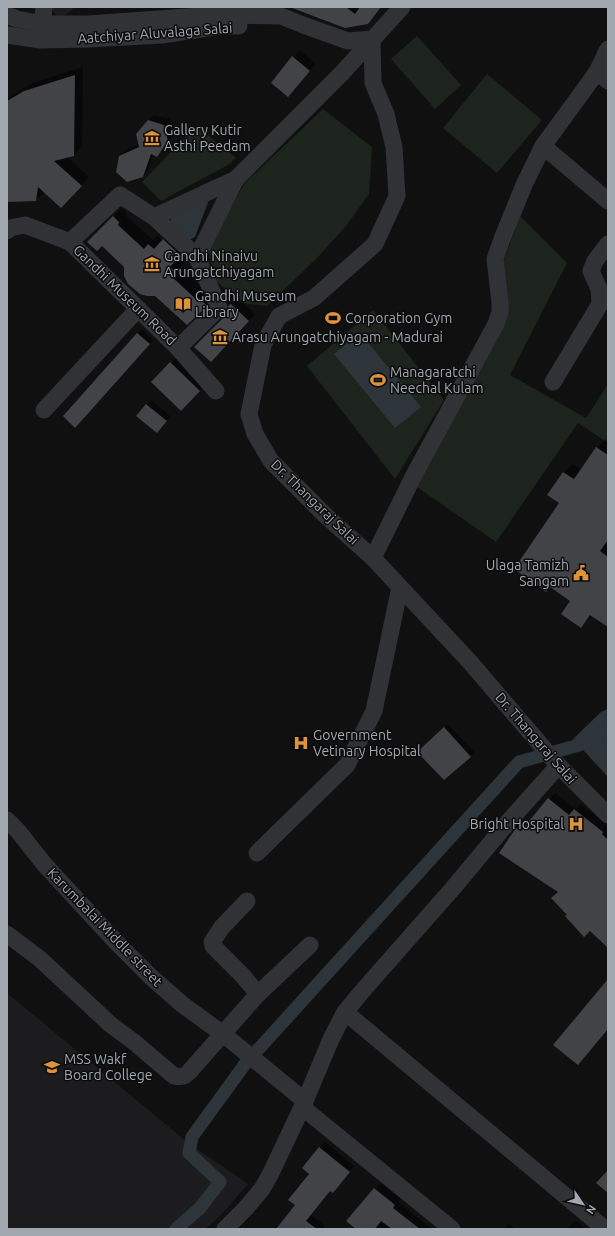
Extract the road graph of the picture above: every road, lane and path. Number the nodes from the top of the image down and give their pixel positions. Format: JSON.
{"nodes":[{"id":1,"x":44,"y":7,"type":"edge"},
{"id":2,"x":402,"y":7,"type":"edge"},
{"id":3,"x":7,"y":15,"type":"edge"},
{"id":4,"x":42,"y":32,"type":"junction"},
{"id":5,"x":7,"y":35,"type":"edge"},
{"id":6,"x":372,"y":39,"type":"junction"},
{"id":7,"x":608,"y":49,"type":"edge"},
{"id":8,"x":603,"y":77,"type":"edge"},
{"id":9,"x":543,"y":146,"type":"junction"},
{"id":10,"x":236,"y":179,"type":"junction"},
{"id":11,"x":608,"y":201,"type":"edge"},
{"id":12,"x":154,"y":217,"type":"junction"},
{"id":13,"x":7,"y":231,"type":"edge"},
{"id":14,"x":70,"y":242,"type":"junction"},
{"id":15,"x":608,"y":244,"type":"edge"},
{"id":16,"x":197,"y":257,"type":"junction"},
{"id":17,"x":138,"y":309,"type":"junction"},
{"id":18,"x":178,"y":348,"type":"junction"},
{"id":19,"x":553,"y":382,"type":"dead end"},
{"id":20,"x":216,"y":392,"type":"dead end"},
{"id":21,"x":44,"y":410,"type":"dead end"},
{"id":22,"x":373,"y":558,"type":"junction"},
{"id":23,"x":400,"y":587,"type":"junction"},
{"id":24,"x":558,"y":765,"type":"junction"},
{"id":25,"x":608,"y":815,"type":"edge"},
{"id":26,"x":7,"y":820,"type":"edge"},
{"id":27,"x":257,"y":853,"type":"dead end"},
{"id":28,"x":247,"y":901,"type":"dead end"},
{"id":29,"x":7,"y":934,"type":"edge"},
{"id":30,"x":310,"y":945,"type":"dead end"},
{"id":31,"x":258,"y":994,"type":"junction"},
{"id":32,"x":345,"y":1012,"type":"junction"},
{"id":33,"x":223,"y":1034,"type":"junction"},
{"id":34,"x":303,"y":1104,"type":"junction"},
{"id":35,"x":225,"y":1229,"type":"edge"},
{"id":36,"x":452,"y":1229,"type":"edge"},
{"id":37,"x":605,"y":1229,"type":"edge"}],
"edges":[{"from":1,"to":4,"type":"street"},
{"from":2,"to":6,"type":"street"},
{"from":3,"to":4,"type":"street","name":"Aatchiyar Aluvalaga Salai"},
{"from":4,"to":5,"type":"street","name":"Aatchiyar Aluvalaga Salai"},
{"from":4,"to":6,"type":"street","name":"Aatchiyar Aluvalaga Salai"},
{"from":6,"to":10,"type":"street"},
{"from":6,"to":22,"type":"street","name":"Dr. Thangaraj Salai"},
{"from":7,"to":8,"type":"street"},
{"from":8,"to":9,"type":"street"},
{"from":9,"to":11,"type":"street"},
{"from":9,"to":22,"type":"street"},
{"from":10,"to":12,"type":"street"},
{"from":10,"to":16,"type":"street"},
{"from":12,"to":14,"type":"street","name":"Gandhi Museum Road"},
{"from":12,"to":16,"type":"street","name":"Gandhi Museum Road"},
{"from":13,"to":14,"type":"street"},
{"from":14,"to":17,"type":"street","name":"Gandhi Museum Road"},
{"from":15,"to":19,"type":"street"},
{"from":16,"to":18,"type":"street","name":"Gandhi Museum Road"},
{"from":17,"to":18,"type":"street","name":"Gandhi Museum Road"},
{"from":17,"to":21,"type":"street"},
{"from":18,"to":20,"type":"street"},
{"from":22,"to":23,"type":"street","name":"Dr. Thangaraj Salai"},
{"from":23,"to":24,"type":"street","name":"Dr. Thangaraj Salai"},
{"from":23,"to":27,"type":"street"},
{"from":24,"to":25,"type":"street","name":"Dr. Thangaraj Salai"},
{"from":24,"to":32,"type":"street"},
{"from":26,"to":33,"type":"street","name":"Karumbalai Middle street"},
{"from":28,"to":31,"type":"street"},
{"from":29,"to":33,"type":"street"},
{"from":30,"to":31,"type":"street"},
{"from":31,"to":33,"type":"street"},
{"from":32,"to":34,"type":"street"},
{"from":32,"to":37,"type":"street"},
{"from":33,"to":34,"type":"street","name":"Karumbalai Middle street"},
{"from":34,"to":35,"type":"street"},
{"from":34,"to":36,"type":"street","name":"Karumbalai Middle street"}]}
